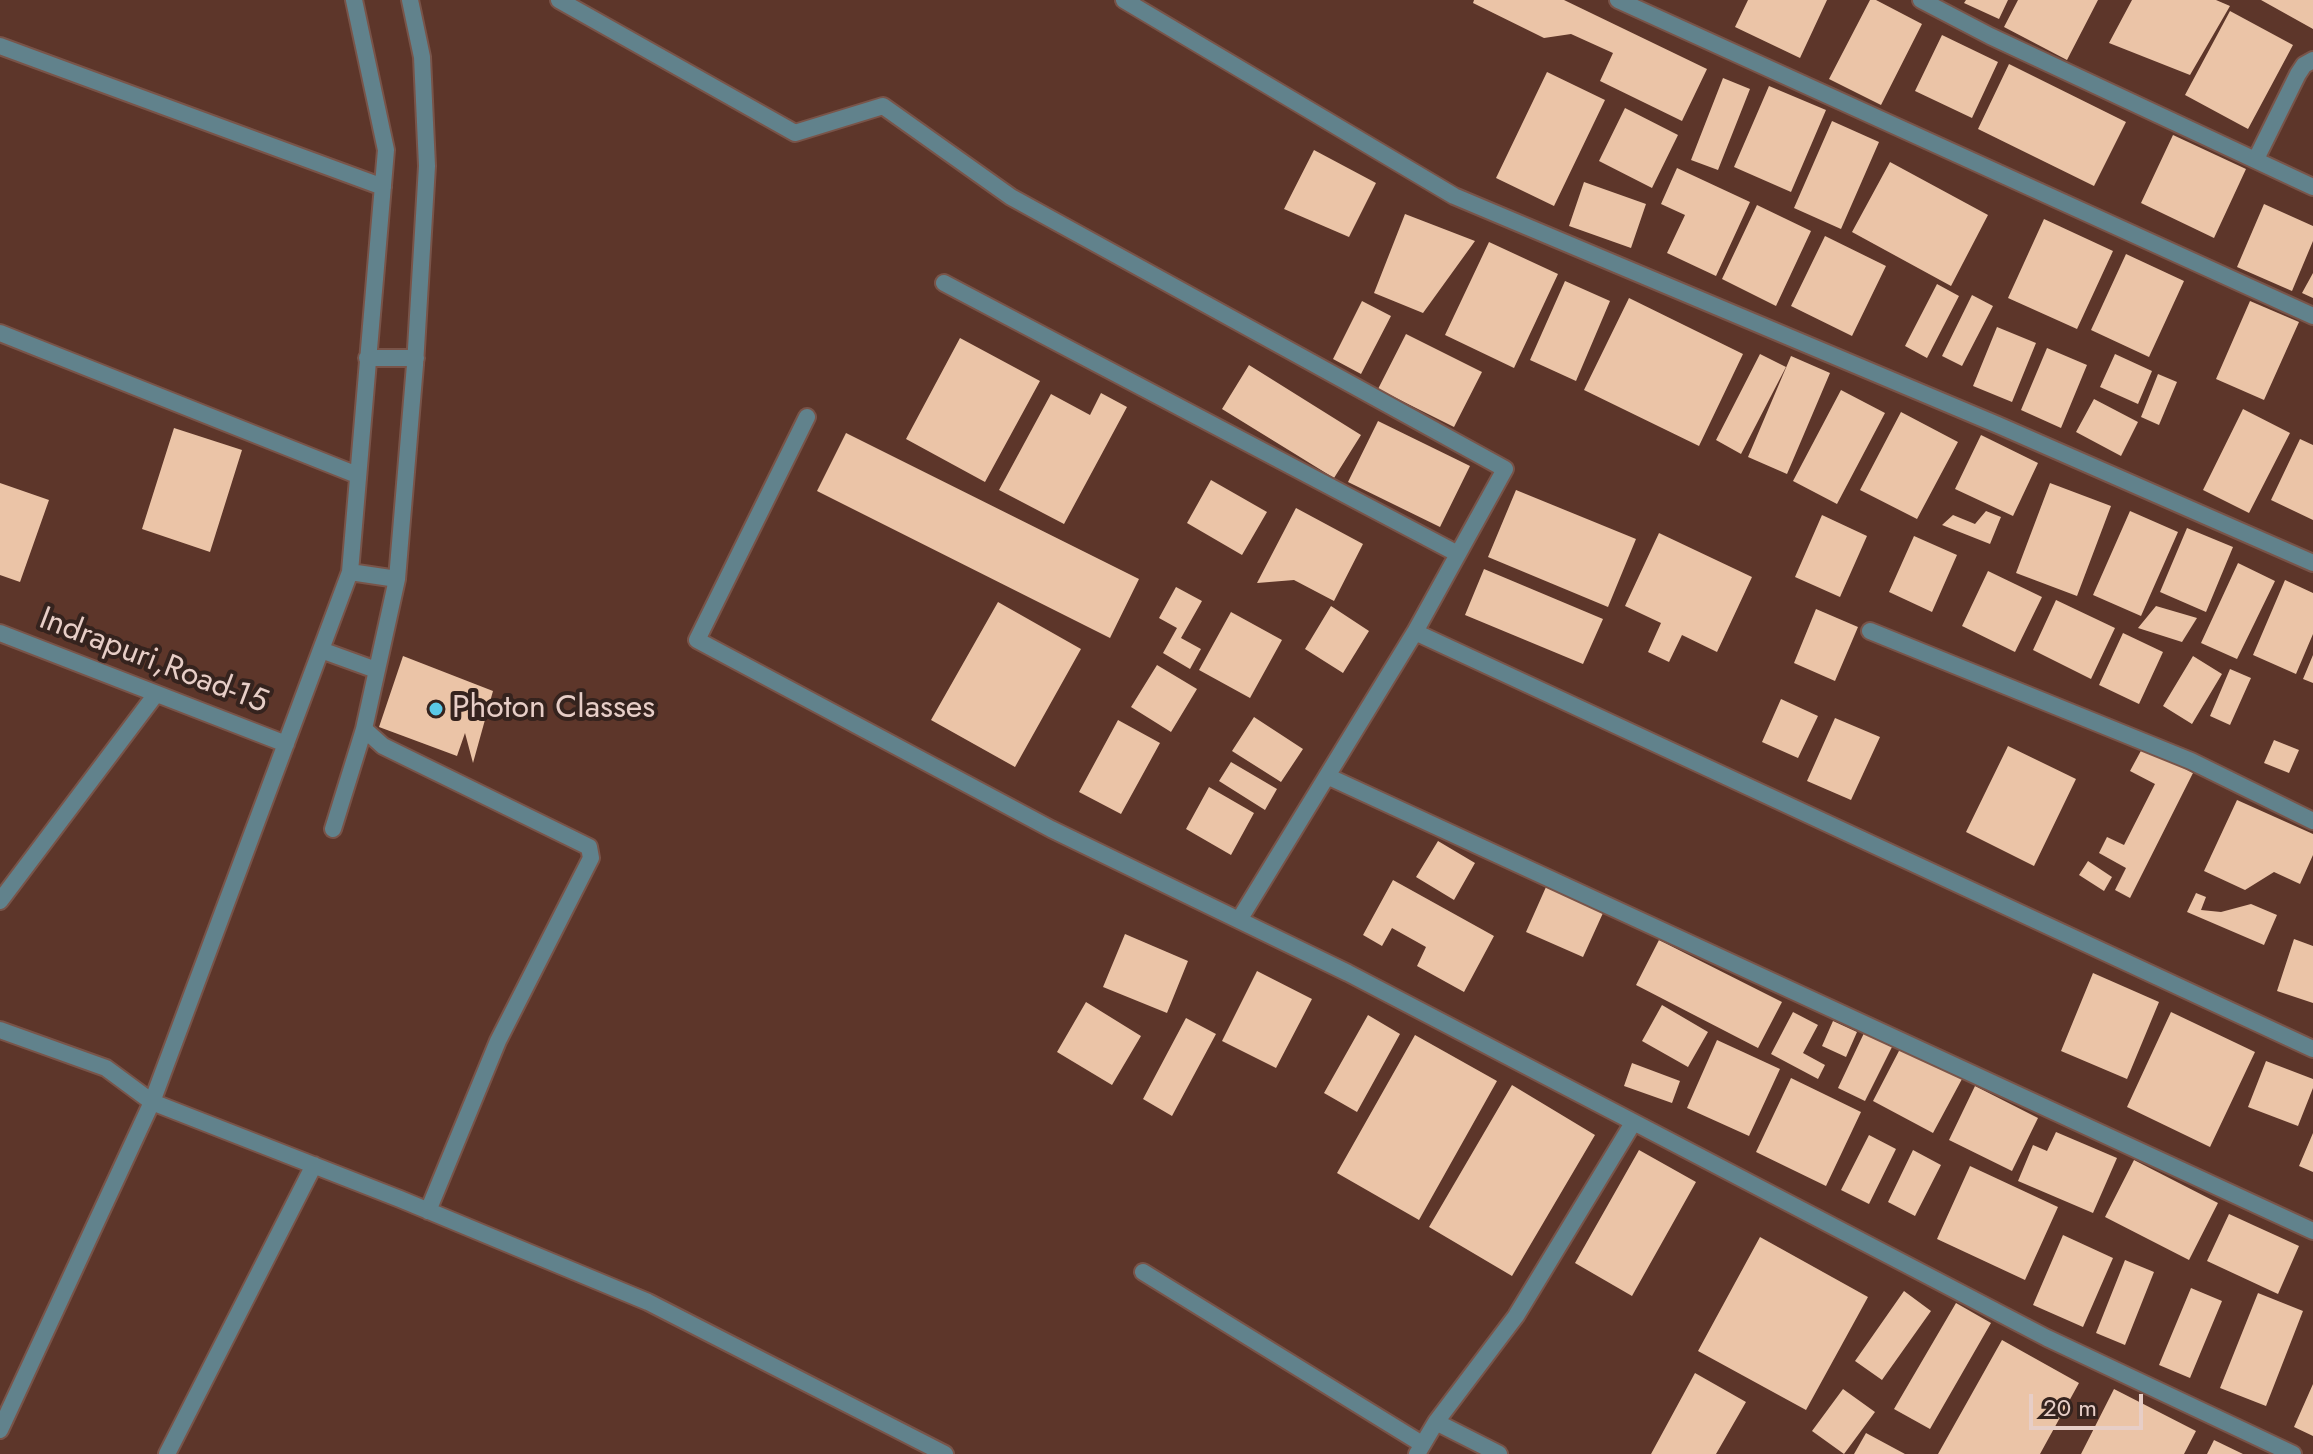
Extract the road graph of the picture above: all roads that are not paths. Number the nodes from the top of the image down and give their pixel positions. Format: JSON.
{"nodes":[{"id":1,"x":354,"y":0,"type":"edge"},
{"id":2,"x":410,"y":0,"type":"edge"},
{"id":3,"x":559,"y":0,"type":"edge"},
{"id":4,"x":1124,"y":0,"type":"edge"},
{"id":5,"x":1618,"y":0,"type":"edge"},
{"id":6,"x":1921,"y":0,"type":"edge"},
{"id":7,"x":0,"y":46,"type":"edge"},
{"id":8,"x":2313,"y":60,"type":"edge"},
{"id":9,"x":2256,"y":159,"type":"junction"},
{"id":10,"x":383,"y":187,"type":"junction"},
{"id":11,"x":2313,"y":187,"type":"edge"},
{"id":12,"x":944,"y":283,"type":"dead end"},
{"id":13,"x":2313,"y":316,"type":"edge"},
{"id":14,"x":0,"y":333,"type":"edge"},
{"id":15,"x":367,"y":358,"type":"junction"},
{"id":16,"x":416,"y":358,"type":"junction"},
{"id":17,"x":807,"y":417,"type":"dead end"},
{"id":18,"x":357,"y":475,"type":"junction"},
{"id":19,"x":1458,"y":554,"type":"junction"},
{"id":20,"x":2313,"y":563,"type":"edge"},
{"id":21,"x":350,"y":572,"type":"junction"},
{"id":22,"x":397,"y":579,"type":"junction"},
{"id":23,"x":1870,"y":631,"type":"dead end"},
{"id":24,"x":1415,"y":632,"type":"junction"},
{"id":25,"x":0,"y":633,"type":"edge"},
{"id":26,"x":321,"y":650,"type":"junction"},
{"id":27,"x":376,"y":670,"type":"junction"},
{"id":28,"x":156,"y":694,"type":"junction"},
{"id":29,"x":364,"y":729,"type":"junction"},
{"id":30,"x":286,"y":744,"type":"junction"},
{"id":31,"x":1327,"y":776,"type":"junction"},
{"id":32,"x":2313,"y":821,"type":"edge"},
{"id":33,"x":333,"y":829,"type":"dead end"},
{"id":34,"x":0,"y":901,"type":"edge"},
{"id":35,"x":1239,"y":920,"type":"junction"},
{"id":36,"x":0,"y":1030,"type":"edge"},
{"id":37,"x":2313,"y":1049,"type":"edge"},
{"id":38,"x":152,"y":1102,"type":"junction"},
{"id":39,"x":1633,"y":1123,"type":"junction"},
{"id":40,"x":314,"y":1165,"type":"junction"},
{"id":41,"x":428,"y":1211,"type":"junction"},
{"id":42,"x":2313,"y":1231,"type":"edge"},
{"id":43,"x":1143,"y":1272,"type":"dead end"},
{"id":44,"x":1436,"y":1422,"type":"junction"},
{"id":45,"x":0,"y":1430,"type":"edge"},
{"id":46,"x":1419,"y":1449,"type":"edge"},
{"id":47,"x":167,"y":1454,"type":"edge"},
{"id":48,"x":945,"y":1454,"type":"edge"},
{"id":49,"x":1499,"y":1454,"type":"edge"},
{"id":50,"x":2293,"y":1454,"type":"edge"}],
"edges":[{"from":1,"to":10,"type":"street"},
{"from":2,"to":16,"type":"street"},
{"from":3,"to":19,"type":"street"},
{"from":4,"to":20,"type":"street"},
{"from":5,"to":13,"type":"street"},
{"from":6,"to":9,"type":"street"},
{"from":7,"to":10,"type":"street"},
{"from":8,"to":9,"type":"street"},
{"from":9,"to":11,"type":"street"},
{"from":10,"to":15,"type":"street"},
{"from":12,"to":19,"type":"street"},
{"from":14,"to":18,"type":"street"},
{"from":15,"to":16,"type":"street"},
{"from":15,"to":18,"type":"street"},
{"from":16,"to":22,"type":"street"},
{"from":17,"to":35,"type":"street"},
{"from":18,"to":21,"type":"street"},
{"from":19,"to":24,"type":"street"},
{"from":21,"to":22,"type":"street"},
{"from":21,"to":26,"type":"street"},
{"from":22,"to":27,"type":"street"},
{"from":23,"to":32,"type":"street"},
{"from":24,"to":31,"type":"street"},
{"from":24,"to":37,"type":"street"},
{"from":25,"to":28,"type":"street","name":"Indrapuri,Road-15"},
{"from":26,"to":27,"type":"street"},
{"from":26,"to":30,"type":"street"},
{"from":27,"to":29,"type":"street"},
{"from":28,"to":30,"type":"street","name":"Indrapuri,Road-15"},
{"from":28,"to":34,"type":"street"},
{"from":29,"to":33,"type":"street"},
{"from":29,"to":41,"type":"street"},
{"from":30,"to":38,"type":"street"},
{"from":31,"to":35,"type":"street"},
{"from":31,"to":42,"type":"street"},
{"from":35,"to":39,"type":"street"},
{"from":36,"to":38,"type":"street"},
{"from":38,"to":40,"type":"street"},
{"from":38,"to":45,"type":"street"},
{"from":39,"to":44,"type":"street"},
{"from":39,"to":50,"type":"street"},
{"from":40,"to":41,"type":"street"},
{"from":40,"to":47,"type":"street"},
{"from":41,"to":48,"type":"street"},
{"from":43,"to":46,"type":"street"},
{"from":44,"to":46,"type":"street"},
{"from":44,"to":49,"type":"street"}]}
